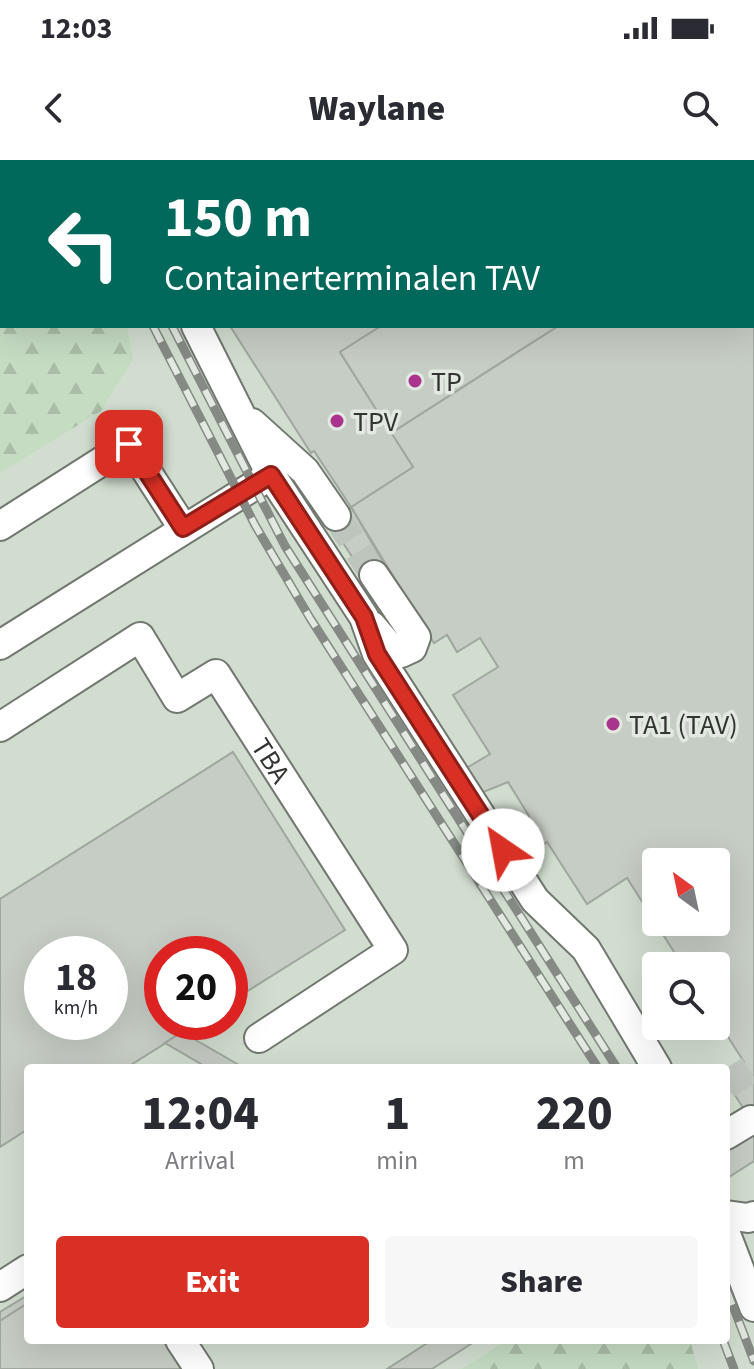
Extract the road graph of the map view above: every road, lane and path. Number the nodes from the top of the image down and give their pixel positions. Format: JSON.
{"nodes":[{"id":1,"x":197,"y":328,"type":"edge"},
{"id":2,"x":240,"y":412,"type":"junction"},
{"id":3,"x":271,"y":475,"type":"junction"},
{"id":4,"x":336,"y":516,"type":"tunnel mouth"},
{"id":5,"x":0,"y":526,"type":"edge"},
{"id":6,"x":183,"y":528,"type":"junction"},
{"id":7,"x":374,"y":575,"type":"tunnel mouth"},
{"id":8,"x":364,"y":617,"type":"junction"},
{"id":9,"x":0,"y":645,"type":"edge"},
{"id":10,"x":0,"y":727,"type":"edge"},
{"id":11,"x":259,"y":1038,"type":"dead end"},
{"id":12,"x":655,"y":1064,"type":"edge"},
{"id":13,"x":751,"y":1120,"type":"dead end"},
{"id":14,"x":730,"y":1133,"type":"edge"},
{"id":15,"x":730,"y":1216,"type":"edge"},
{"id":16,"x":754,"y":1216,"type":"edge"},
{"id":17,"x":730,"y":1255,"type":"edge"},
{"id":18,"x":24,"y":1272,"type":"edge"},
{"id":19,"x":0,"y":1287,"type":"edge"},
{"id":20,"x":754,"y":1307,"type":"edge"},
{"id":21,"x":183,"y":1344,"type":"edge"},
{"id":22,"x":199,"y":1369,"type":"edge"}],
"edges":[{"from":1,"to":2,"type":"street"},
{"from":2,"to":3,"type":"street"},
{"from":2,"to":4,"type":"street"},
{"from":3,"to":6,"type":"street"},
{"from":3,"to":8,"type":"street"},
{"from":5,"to":6,"type":"street"},
{"from":6,"to":9,"type":"street"},
{"from":7,"to":8,"type":"street"},
{"from":8,"to":12,"type":"street"},
{"from":10,"to":11,"type":"street","name":"TBA"},
{"from":13,"to":14,"type":"street"},
{"from":15,"to":16,"type":"street"},
{"from":17,"to":20,"type":"street"},
{"from":18,"to":19,"type":"street"},
{"from":21,"to":22,"type":"street"}]}
